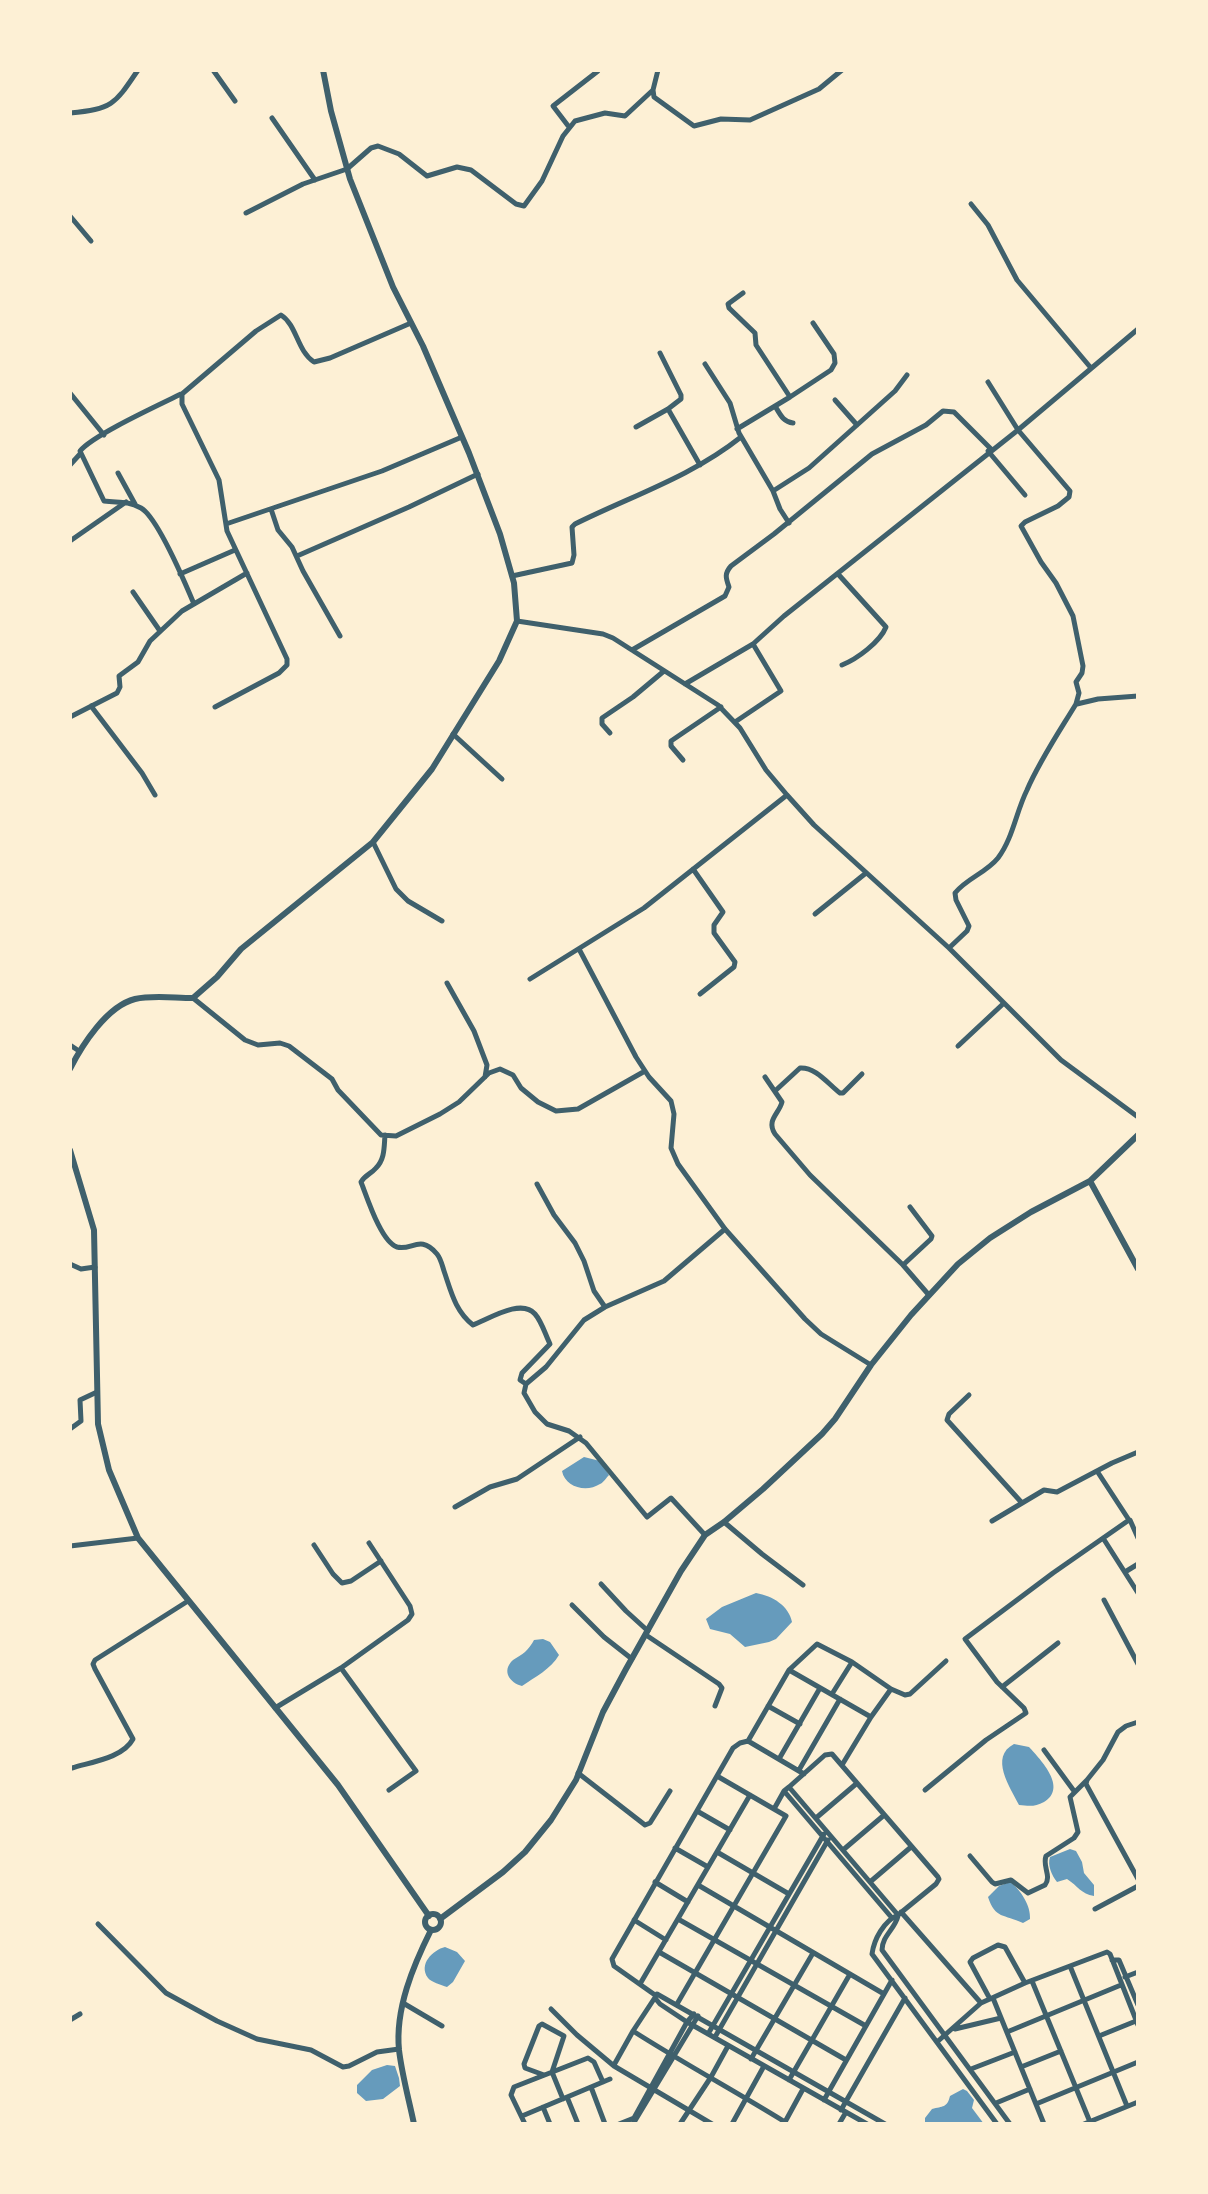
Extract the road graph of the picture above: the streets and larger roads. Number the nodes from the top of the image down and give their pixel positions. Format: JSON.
{"nodes":[{"id":1,"x":138,"y":70,"type":"edge"},
{"id":2,"x":213,"y":70,"type":"edge"},
{"id":3,"x":323,"y":70,"type":"edge"},
{"id":4,"x":658,"y":70,"type":"edge"},
{"id":5,"x":842,"y":70,"type":"edge"},
{"id":6,"x":598,"y":71,"type":"edge"},
{"id":7,"x":653,"y":90,"type":"junction"},
{"id":8,"x":235,"y":101,"type":"dead end"},
{"id":9,"x":70,"y":113,"type":"edge"},
{"id":10,"x":272,"y":118,"type":"dead end"},
{"id":11,"x":569,"y":127,"type":"junction"},
{"id":12,"x":347,"y":169,"type":"junction"},
{"id":13,"x":315,"y":180,"type":"junction"},
{"id":14,"x":971,"y":204,"type":"dead end"},
{"id":15,"x":246,"y":213,"type":"dead end"},
{"id":16,"x":70,"y":216,"type":"edge"},
{"id":17,"x":91,"y":241,"type":"dead end"},
{"id":18,"x":743,"y":293,"type":"dead end"},
{"id":19,"x":411,"y":323,"type":"junction"},
{"id":20,"x":813,"y":323,"type":"dead end"},
{"id":21,"x":1138,"y":329,"type":"edge"},
{"id":22,"x":660,"y":353,"type":"dead end"},
{"id":23,"x":705,"y":364,"type":"dead end"},
{"id":24,"x":1091,"y":368,"type":"junction"},
{"id":25,"x":907,"y":375,"type":"dead end"},
{"id":26,"x":988,"y":382,"type":"dead end"},
{"id":27,"x":70,"y":393,"type":"edge"},
{"id":28,"x":182,"y":394,"type":"junction"},
{"id":29,"x":790,"y":397,"type":"junction"},
{"id":30,"x":835,"y":400,"type":"dead end"},
{"id":31,"x":775,"y":406,"type":"junction"},
{"id":32,"x":668,"y":409,"type":"junction"},
{"id":33,"x":793,"y":423,"type":"dead end"},
{"id":34,"x":857,"y":425,"type":"junction"},
{"id":35,"x":636,"y":427,"type":"dead end"},
{"id":36,"x":737,"y":429,"type":"junction"},
{"id":37,"x":1018,"y":430,"type":"junction"},
{"id":38,"x":104,"y":435,"type":"junction"},
{"id":39,"x":462,"y":437,"type":"junction"},
{"id":40,"x":741,"y":437,"type":"junction"},
{"id":41,"x":990,"y":450,"type":"junction"},
{"id":42,"x":81,"y":454,"type":"junction"},
{"id":43,"x":70,"y":465,"type":"edge"},
{"id":44,"x":700,"y":465,"type":"junction"},
{"id":45,"x":118,"y":473,"type":"dead end"},
{"id":46,"x":478,"y":474,"type":"junction"},
{"id":47,"x":773,"y":491,"type":"junction"},
{"id":48,"x":1025,"y":495,"type":"dead end"},
{"id":49,"x":126,"y":501,"type":"junction"},
{"id":50,"x":135,"y":505,"type":"junction"},
{"id":51,"x":271,"y":509,"type":"junction"},
{"id":52,"x":789,"y":523,"type":"junction"},
{"id":53,"x":226,"y":524,"type":"junction"},
{"id":54,"x":70,"y":541,"type":"edge"},
{"id":55,"x":235,"y":550,"type":"junction"},
{"id":56,"x":297,"y":556,"type":"junction"},
{"id":57,"x":247,"y":573,"type":"junction"},
{"id":58,"x":180,"y":574,"type":"junction"},
{"id":59,"x":838,"y":574,"type":"junction"},
{"id":60,"x":512,"y":576,"type":"junction"},
{"id":61,"x":133,"y":592,"type":"dead end"},
{"id":62,"x":194,"y":604,"type":"junction"},
{"id":63,"x":517,"y":621,"type":"junction"},
{"id":64,"x":160,"y":631,"type":"junction"},
{"id":65,"x":340,"y":636,"type":"dead end"},
{"id":66,"x":753,"y":644,"type":"junction"},
{"id":67,"x":632,"y":650,"type":"junction"},
{"id":68,"x":842,"y":665,"type":"dead end"},
{"id":69,"x":664,"y":671,"type":"junction"},
{"id":70,"x":685,"y":684,"type":"junction"},
{"id":71,"x":1138,"y":696,"type":"edge"},
{"id":72,"x":1076,"y":704,"type":"junction"},
{"id":73,"x":91,"y":706,"type":"junction"},
{"id":74,"x":215,"y":707,"type":"dead end"},
{"id":75,"x":721,"y":707,"type":"junction"},
{"id":76,"x":70,"y":717,"type":"edge"},
{"id":77,"x":735,"y":722,"type":"junction"},
{"id":78,"x":610,"y":733,"type":"dead end"},
{"id":79,"x":453,"y":734,"type":"junction"},
{"id":80,"x":683,"y":760,"type":"dead end"},
{"id":81,"x":502,"y":779,"type":"dead end"},
{"id":82,"x":155,"y":795,"type":"dead end"},
{"id":83,"x":787,"y":795,"type":"junction"},
{"id":84,"x":373,"y":842,"type":"junction"},
{"id":85,"x":693,"y":869,"type":"junction"},
{"id":86,"x":866,"y":873,"type":"junction"},
{"id":87,"x":815,"y":914,"type":"dead end"},
{"id":88,"x":442,"y":921,"type":"dead end"},
{"id":89,"x":949,"y":948,"type":"junction"},
{"id":90,"x":579,"y":949,"type":"junction"},
{"id":91,"x":530,"y":979,"type":"dead end"},
{"id":92,"x":447,"y":983,"type":"dead end"},
{"id":93,"x":700,"y":994,"type":"dead end"},
{"id":94,"x":193,"y":998,"type":"junction"},
{"id":95,"x":1004,"y":1003,"type":"junction"},
{"id":96,"x":70,"y":1045,"type":"edge"},
{"id":97,"x":958,"y":1046,"type":"dead end"},
{"id":98,"x":79,"y":1051,"type":"junction"},
{"id":99,"x":70,"y":1069,"type":"edge"},
{"id":100,"x":645,"y":1071,"type":"junction"},
{"id":101,"x":862,"y":1074,"type":"dead end"},
{"id":102,"x":765,"y":1077,"type":"dead end"},
{"id":103,"x":485,"y":1078,"type":"junction"},
{"id":104,"x":775,"y":1091,"type":"junction"},
{"id":105,"x":1138,"y":1117,"type":"edge"},
{"id":106,"x":385,"y":1135,"type":"junction"},
{"id":107,"x":1138,"y":1135,"type":"edge"},
{"id":108,"x":70,"y":1150,"type":"edge"},
{"id":109,"x":1090,"y":1181,"type":"junction"},
{"id":110,"x":537,"y":1184,"type":"dead end"},
{"id":111,"x":910,"y":1207,"type":"dead end"},
{"id":112,"x":725,"y":1229,"type":"junction"},
{"id":113,"x":70,"y":1264,"type":"edge"},
{"id":114,"x":903,"y":1265,"type":"junction"},
{"id":115,"x":95,"y":1267,"type":"junction"},
{"id":116,"x":1138,"y":1269,"type":"edge"},
{"id":117,"x":928,"y":1294,"type":"junction"},
{"id":118,"x":605,"y":1307,"type":"junction"},
{"id":119,"x":871,"y":1365,"type":"junction"},
{"id":120,"x":526,"y":1384,"type":"junction"},
{"id":121,"x":97,"y":1392,"type":"junction"},
{"id":122,"x":969,"y":1395,"type":"dead end"},
{"id":123,"x":70,"y":1429,"type":"edge"},
{"id":124,"x":580,"y":1437,"type":"junction"},
{"id":125,"x":1138,"y":1452,"type":"edge"},
{"id":126,"x":1097,"y":1471,"type":"junction"},
{"id":127,"x":1022,"y":1503,"type":"junction"},
{"id":128,"x":455,"y":1507,"type":"dead end"},
{"id":129,"x":1129,"y":1520,"type":"junction"},
{"id":130,"x":992,"y":1521,"type":"dead end"},
{"id":131,"x":724,"y":1522,"type":"junction"},
{"id":132,"x":705,"y":1535,"type":"junction"},
{"id":133,"x":138,"y":1538,"type":"junction"},
{"id":134,"x":1103,"y":1538,"type":"junction"},
{"id":135,"x":1138,"y":1538,"type":"edge"},
{"id":136,"x":369,"y":1543,"type":"dead end"},
{"id":137,"x":314,"y":1545,"type":"dead end"},
{"id":138,"x":70,"y":1546,"type":"edge"},
{"id":139,"x":381,"y":1561,"type":"junction"},
{"id":140,"x":1138,"y":1564,"type":"edge"},
{"id":141,"x":1125,"y":1572,"type":"junction"},
{"id":142,"x":601,"y":1584,"type":"dead end"},
{"id":143,"x":803,"y":1585,"type":"dead end"},
{"id":144,"x":1138,"y":1593,"type":"edge"},
{"id":145,"x":1104,"y":1600,"type":"dead end"},
{"id":146,"x":188,"y":1601,"type":"junction"},
{"id":147,"x":572,"y":1605,"type":"dead end"},
{"id":148,"x":647,"y":1633,"type":"junction"},
{"id":149,"x":1058,"y":1643,"type":"dead end"},
{"id":150,"x":632,"y":1659,"type":"junction"},
{"id":151,"x":946,"y":1661,"type":"dead end"},
{"id":152,"x":852,"y":1662,"type":"junction"},
{"id":153,"x":1138,"y":1664,"type":"edge"},
{"id":154,"x":341,"y":1668,"type":"junction"},
{"id":155,"x":789,"y":1670,"type":"junction"},
{"id":156,"x":1002,"y":1687,"type":"junction"},
{"id":157,"x":820,"y":1688,"type":"junction"},
{"id":158,"x":891,"y":1689,"type":"junction"},
{"id":159,"x":832,"y":1694,"type":"junction"},
{"id":160,"x":840,"y":1699,"type":"junction"},
{"id":161,"x":715,"y":1706,"type":"dead end"},
{"id":162,"x":768,"y":1706,"type":"junction"},
{"id":163,"x":275,"y":1708,"type":"junction"},
{"id":164,"x":871,"y":1717,"type":"junction"},
{"id":165,"x":1138,"y":1722,"type":"edge"},
{"id":166,"x":800,"y":1724,"type":"junction"},
{"id":167,"x":748,"y":1741,"type":"junction"},
{"id":168,"x":1044,"y":1750,"type":"dead end"},
{"id":169,"x":779,"y":1759,"type":"junction"},
{"id":170,"x":842,"y":1765,"type":"junction"},
{"id":171,"x":72,"y":1768,"type":"edge"},
{"id":172,"x":802,"y":1772,"type":"junction"},
{"id":173,"x":578,"y":1773,"type":"junction"},
{"id":174,"x":717,"y":1776,"type":"junction"},
{"id":175,"x":1087,"y":1780,"type":"junction"},
{"id":176,"x":856,"y":1784,"type":"junction"},
{"id":177,"x":786,"y":1789,"type":"junction"},
{"id":178,"x":389,"y":1790,"type":"dead end"},
{"id":179,"x":925,"y":1790,"type":"dead end"},
{"id":180,"x":670,"y":1791,"type":"dead end"},
{"id":181,"x":1074,"y":1791,"type":"junction"},
{"id":182,"x":750,"y":1795,"type":"junction"},
{"id":183,"x":774,"y":1809,"type":"junction"},
{"id":184,"x":697,"y":1811,"type":"junction"},
{"id":185,"x":883,"y":1816,"type":"junction"},
{"id":186,"x":816,"y":1818,"type":"junction"},
{"id":187,"x":730,"y":1830,"type":"junction"},
{"id":188,"x":826,"y":1836,"type":"junction"},
{"id":189,"x":911,"y":1847,"type":"junction"},
{"id":190,"x":675,"y":1848,"type":"junction"},
{"id":191,"x":843,"y":1850,"type":"junction"},
{"id":192,"x":717,"y":1852,"type":"junction"},
{"id":193,"x":970,"y":1856,"type":"dead end"},
{"id":194,"x":708,"y":1867,"type":"junction"},
{"id":195,"x":753,"y":1873,"type":"junction"},
{"id":196,"x":1138,"y":1879,"type":"edge"},
{"id":197,"x":655,"y":1882,"type":"junction"},
{"id":198,"x":870,"y":1882,"type":"junction"},
{"id":199,"x":698,"y":1885,"type":"junction"},
{"id":200,"x":1138,"y":1886,"type":"edge"},
{"id":201,"x":789,"y":1894,"type":"junction"},
{"id":202,"x":688,"y":1902,"type":"junction"},
{"id":203,"x":734,"y":1906,"type":"junction"},
{"id":204,"x":1095,"y":1909,"type":"dead end"},
{"id":205,"x":897,"y":1915,"type":"junction"},
{"id":206,"x":429,"y":1916,"type":"junction"},
{"id":207,"x":440,"y":1919,"type":"junction"},
{"id":208,"x":678,"y":1919,"type":"junction"},
{"id":209,"x":634,"y":1920,"type":"junction"},
{"id":210,"x":98,"y":1924,"type":"dead end"},
{"id":211,"x":773,"y":1929,"type":"junction"},
{"id":212,"x":431,"y":1930,"type":"junction"},
{"id":213,"x":666,"y":1940,"type":"junction"},
{"id":214,"x":714,"y":1940,"type":"junction"},
{"id":215,"x":659,"y":1952,"type":"junction"},
{"id":216,"x":813,"y":1953,"type":"junction"},
{"id":217,"x":1112,"y":1960,"type":"junction"},
{"id":218,"x":754,"y":1962,"type":"junction"},
{"id":219,"x":1070,"y":1966,"type":"junction"},
{"id":220,"x":1138,"y":1972,"type":"edge"},
{"id":221,"x":695,"y":1973,"type":"junction"},
{"id":222,"x":850,"y":1974,"type":"junction"},
{"id":223,"x":1125,"y":1977,"type":"junction"},
{"id":224,"x":892,"y":1980,"type":"junction"},
{"id":225,"x":1028,"y":1982,"type":"junction"},
{"id":226,"x":640,"y":1984,"type":"junction"},
{"id":227,"x":794,"y":1985,"type":"junction"},
{"id":228,"x":1121,"y":1985,"type":"junction"},
{"id":229,"x":884,"y":1994,"type":"junction"},
{"id":230,"x":735,"y":1996,"type":"junction"},
{"id":231,"x":655,"y":1997,"type":"junction"},
{"id":232,"x":905,"y":1998,"type":"junction"},
{"id":233,"x":991,"y":1998,"type":"junction"},
{"id":234,"x":1084,"y":2000,"type":"junction"},
{"id":235,"x":403,"y":2003,"type":"junction"},
{"id":236,"x":981,"y":2003,"type":"junction"},
{"id":237,"x":677,"y":2004,"type":"junction"},
{"id":238,"x":1138,"y":2005,"type":"edge"},
{"id":239,"x":831,"y":2006,"type":"junction"},
{"id":240,"x":551,"y":2009,"type":"dead end"},
{"id":241,"x":80,"y":2014,"type":"dead end"},
{"id":242,"x":696,"y":2015,"type":"junction"},
{"id":243,"x":1046,"y":2016,"type":"junction"},
{"id":244,"x":1001,"y":2018,"type":"junction"},
{"id":245,"x":775,"y":2019,"type":"junction"},
{"id":246,"x":70,"y":2020,"type":"edge"},
{"id":247,"x":690,"y":2023,"type":"junction"},
{"id":248,"x":1137,"y":2023,"type":"edge"},
{"id":249,"x":442,"y":2026,"type":"dead end"},
{"id":250,"x":866,"y":2026,"type":"junction"},
{"id":251,"x":717,"y":2027,"type":"junction"},
{"id":252,"x":633,"y":2031,"type":"junction"},
{"id":253,"x":948,"y":2032,"type":"junction"},
{"id":254,"x":1007,"y":2032,"type":"junction"},
{"id":255,"x":712,"y":2036,"type":"junction"},
{"id":256,"x":1099,"y":2036,"type":"junction"},
{"id":257,"x":812,"y":2040,"type":"junction"},
{"id":258,"x":937,"y":2042,"type":"junction"},
{"id":259,"x":728,"y":2046,"type":"junction"},
{"id":260,"x":399,"y":2049,"type":"junction"},
{"id":261,"x":757,"y":2050,"type":"junction"},
{"id":262,"x":1061,"y":2051,"type":"junction"},
{"id":263,"x":1015,"y":2052,"type":"junction"},
{"id":264,"x":672,"y":2055,"type":"junction"},
{"id":265,"x":751,"y":2059,"type":"junction"},
{"id":266,"x":846,"y":2060,"type":"junction"},
{"id":267,"x":1138,"y":2062,"type":"edge"},
{"id":268,"x":614,"y":2066,"type":"junction"},
{"id":269,"x":764,"y":2066,"type":"junction"},
{"id":270,"x":1021,"y":2067,"type":"junction"},
{"id":271,"x":971,"y":2069,"type":"junction"},
{"id":272,"x":794,"y":2071,"type":"junction"},
{"id":273,"x":552,"y":2072,"type":"junction"},
{"id":274,"x":1113,"y":2072,"type":"junction"},
{"id":275,"x":544,"y":2075,"type":"junction"},
{"id":276,"x":711,"y":2077,"type":"junction"},
{"id":277,"x":610,"y":2079,"type":"dead end"},
{"id":278,"x":789,"y":2080,"type":"junction"},
{"id":279,"x":603,"y":2082,"type":"junction"},
{"id":280,"x":591,"y":2087,"type":"junction"},
{"id":281,"x":1076,"y":2088,"type":"junction"},
{"id":282,"x":652,"y":2089,"type":"junction"},
{"id":283,"x":803,"y":2089,"type":"junction"},
{"id":284,"x":1030,"y":2089,"type":"junction"},
{"id":285,"x":828,"y":2091,"type":"junction"},
{"id":286,"x":565,"y":2098,"type":"junction"},
{"id":287,"x":747,"y":2099,"type":"junction"},
{"id":288,"x":824,"y":2100,"type":"junction"},
{"id":289,"x":845,"y":2101,"type":"junction"},
{"id":290,"x":1138,"y":2102,"type":"edge"},
{"id":291,"x":996,"y":2103,"type":"junction"},
{"id":292,"x":1036,"y":2104,"type":"junction"},
{"id":293,"x":1127,"y":2106,"type":"junction"},
{"id":294,"x":543,"y":2107,"type":"junction"},
{"id":295,"x":689,"y":2111,"type":"junction"},
{"id":296,"x":843,"y":2111,"type":"junction"},
{"id":297,"x":522,"y":2116,"type":"junction"},
{"id":298,"x":635,"y":2122,"type":"edge"},
{"id":299,"x":785,"y":2123,"type":"edge"},
{"id":300,"x":1087,"y":2123,"type":"edge"},
{"id":301,"x":414,"y":2124,"type":"edge"},
{"id":302,"x":525,"y":2124,"type":"edge"},
{"id":303,"x":550,"y":2124,"type":"edge"},
{"id":304,"x":578,"y":2124,"type":"edge"},
{"id":305,"x":605,"y":2124,"type":"edge"},
{"id":306,"x":619,"y":2124,"type":"edge"},
{"id":307,"x":680,"y":2124,"type":"edge"},
{"id":308,"x":712,"y":2124,"type":"edge"},
{"id":309,"x":732,"y":2124,"type":"edge"},
{"id":310,"x":839,"y":2124,"type":"edge"},
{"id":311,"x":867,"y":2124,"type":"edge"},
{"id":312,"x":885,"y":2124,"type":"edge"},
{"id":313,"x":997,"y":2124,"type":"edge"},
{"id":314,"x":1010,"y":2124,"type":"edge"},
{"id":315,"x":1044,"y":2124,"type":"edge"}],
"edges":[{"from":1,"to":9,"type":"street"},
{"from":2,"to":8,"type":"street"},
{"from":3,"to":12,"type":"street"},
{"from":4,"to":7,"type":"street"},
{"from":5,"to":7,"type":"street"},
{"from":6,"to":11,"type":"street"},
{"from":7,"to":11,"type":"street"},
{"from":10,"to":13,"type":"street"},
{"from":11,"to":12,"type":"street"},
{"from":12,"to":13,"type":"street"},
{"from":12,"to":19,"type":"street"},
{"from":13,"to":15,"type":"street"},
{"from":14,"to":24,"type":"street"},
{"from":16,"to":17,"type":"street"},
{"from":18,"to":29,"type":"street"},
{"from":19,"to":28,"type":"street"},
{"from":19,"to":39,"type":"street"},
{"from":20,"to":29,"type":"street"},
{"from":21,"to":24,"type":"street"},
{"from":22,"to":32,"type":"street"},
{"from":23,"to":36,"type":"street"},
{"from":24,"to":37,"type":"street"},
{"from":25,"to":34,"type":"street"},
{"from":26,"to":37,"type":"street"},
{"from":27,"to":38,"type":"street"},
{"from":28,"to":38,"type":"street"},
{"from":28,"to":53,"type":"street"},
{"from":29,"to":31,"type":"street"},
{"from":30,"to":34,"type":"street"},
{"from":31,"to":33,"type":"street"},
{"from":31,"to":36,"type":"street"},
{"from":32,"to":35,"type":"street"},
{"from":32,"to":44,"type":"street"},
{"from":34,"to":47,"type":"street"},
{"from":36,"to":40,"type":"street"},
{"from":37,"to":41,"type":"street"},
{"from":37,"to":72,"type":"street"},
{"from":38,"to":42,"type":"street"},
{"from":39,"to":46,"type":"street"},
{"from":39,"to":51,"type":"street"},
{"from":40,"to":44,"type":"street"},
{"from":40,"to":47,"type":"street"},
{"from":41,"to":48,"type":"street"},
{"from":41,"to":52,"type":"street"},
{"from":41,"to":59,"type":"street"},
{"from":42,"to":43,"type":"street"},
{"from":42,"to":49,"type":"street"},
{"from":44,"to":60,"type":"street"},
{"from":45,"to":50,"type":"street"},
{"from":46,"to":56,"type":"street"},
{"from":46,"to":60,"type":"street"},
{"from":47,"to":52,"type":"street"},
{"from":49,"to":50,"type":"street"},
{"from":49,"to":54,"type":"street"},
{"from":50,"to":58,"type":"street"},
{"from":51,"to":53,"type":"street"},
{"from":51,"to":56,"type":"street"},
{"from":52,"to":67,"type":"street"},
{"from":53,"to":55,"type":"street"},
{"from":55,"to":57,"type":"street"},
{"from":55,"to":58,"type":"street"},
{"from":56,"to":65,"type":"street"},
{"from":57,"to":62,"type":"street"},
{"from":57,"to":74,"type":"street"},
{"from":58,"to":62,"type":"street"},
{"from":59,"to":66,"type":"street"},
{"from":59,"to":68,"type":"street"},
{"from":60,"to":63,"type":"street"},
{"from":61,"to":64,"type":"street"},
{"from":62,"to":64,"type":"street"},
{"from":63,"to":67,"type":"street"},
{"from":63,"to":79,"type":"street"},
{"from":64,"to":73,"type":"street"},
{"from":66,"to":70,"type":"street"},
{"from":66,"to":77,"type":"street"},
{"from":67,"to":69,"type":"street"},
{"from":69,"to":70,"type":"street"},
{"from":69,"to":78,"type":"street"},
{"from":70,"to":75,"type":"street"},
{"from":71,"to":72,"type":"street"},
{"from":72,"to":89,"type":"street"},
{"from":73,"to":76,"type":"street"},
{"from":73,"to":82,"type":"street"},
{"from":75,"to":77,"type":"street"},
{"from":75,"to":80,"type":"street"},
{"from":77,"to":83,"type":"street"},
{"from":79,"to":81,"type":"street"},
{"from":79,"to":84,"type":"street"},
{"from":83,"to":85,"type":"street"},
{"from":83,"to":86,"type":"street"},
{"from":84,"to":88,"type":"street"},
{"from":84,"to":94,"type":"street"},
{"from":85,"to":90,"type":"street"},
{"from":85,"to":93,"type":"street"},
{"from":86,"to":87,"type":"street"},
{"from":86,"to":89,"type":"street"},
{"from":89,"to":95,"type":"street"},
{"from":90,"to":91,"type":"street"},
{"from":90,"to":100,"type":"street"},
{"from":92,"to":103,"type":"street"},
{"from":94,"to":98,"type":"street"},
{"from":94,"to":106,"type":"street"},
{"from":95,"to":97,"type":"street"},
{"from":95,"to":105,"type":"street"},
{"from":96,"to":98,"type":"street"},
{"from":98,"to":99,"type":"street"},
{"from":100,"to":103,"type":"street"},
{"from":100,"to":112,"type":"street"},
{"from":101,"to":104,"type":"street"},
{"from":102,"to":104,"type":"street"},
{"from":103,"to":106,"type":"street"},
{"from":104,"to":114,"type":"street"},
{"from":106,"to":120,"type":"street"},
{"from":107,"to":109,"type":"street"},
{"from":108,"to":115,"type":"street"},
{"from":109,"to":116,"type":"street"},
{"from":109,"to":117,"type":"street"},
{"from":110,"to":118,"type":"street"},
{"from":111,"to":114,"type":"street"},
{"from":112,"to":118,"type":"street"},
{"from":112,"to":119,"type":"street"},
{"from":113,"to":115,"type":"street"},
{"from":114,"to":117,"type":"street"},
{"from":115,"to":121,"type":"street"},
{"from":117,"to":119,"type":"street"},
{"from":118,"to":120,"type":"street"},
{"from":119,"to":131,"type":"street"},
{"from":120,"to":124,"type":"street"},
{"from":121,"to":123,"type":"street"},
{"from":121,"to":133,"type":"street"},
{"from":122,"to":127,"type":"street"},
{"from":124,"to":128,"type":"street"},
{"from":124,"to":132,"type":"street"},
{"from":125,"to":126,"type":"street"},
{"from":126,"to":127,"type":"street"},
{"from":126,"to":129,"type":"street"},
{"from":127,"to":130,"type":"street"},
{"from":129,"to":134,"type":"street"},
{"from":129,"to":135,"type":"street"},
{"from":131,"to":132,"type":"street"},
{"from":131,"to":143,"type":"street"},
{"from":132,"to":148,"type":"street"},
{"from":133,"to":138,"type":"street"},
{"from":133,"to":146,"type":"street"},
{"from":134,"to":141,"type":"street"},
{"from":134,"to":156,"type":"street"},
{"from":136,"to":139,"type":"street"},
{"from":137,"to":139,"type":"street"},
{"from":139,"to":154,"type":"street"},
{"from":140,"to":141,"type":"street"},
{"from":141,"to":144,"type":"street"},
{"from":142,"to":148,"type":"street"},
{"from":145,"to":153,"type":"street"},
{"from":146,"to":163,"type":"street"},
{"from":146,"to":171,"type":"street"},
{"from":147,"to":150,"type":"street"},
{"from":148,"to":150,"type":"street"},
{"from":148,"to":161,"type":"street"},
{"from":149,"to":156,"type":"street"},
{"from":150,"to":173,"type":"street"},
{"from":151,"to":158,"type":"street"},
{"from":152,"to":155,"type":"street"},
{"from":152,"to":158,"type":"street"},
{"from":152,"to":159,"type":"street"},
{"from":154,"to":163,"type":"street"},
{"from":154,"to":178,"type":"street"},
{"from":155,"to":157,"type":"street"},
{"from":155,"to":162,"type":"street"},
{"from":156,"to":179,"type":"street"},
{"from":157,"to":159,"type":"street"},
{"from":157,"to":166,"type":"street"},
{"from":158,"to":164,"type":"street"},
{"from":159,"to":160,"type":"street"},
{"from":160,"to":164,"type":"street"},
{"from":160,"to":172,"type":"street"},
{"from":162,"to":166,"type":"street"},
{"from":162,"to":167,"type":"street"},
{"from":163,"to":206,"type":"street"},
{"from":164,"to":170,"type":"street"},
{"from":165,"to":175,"type":"street"},
{"from":166,"to":169,"type":"street"},
{"from":167,"to":169,"type":"street"},
{"from":167,"to":174,"type":"street"},
{"from":168,"to":181,"type":"street"},
{"from":169,"to":172,"type":"street"},
{"from":170,"to":172,"type":"street"},
{"from":170,"to":176,"type":"street"},
{"from":172,"to":177,"type":"street"},
{"from":173,"to":180,"type":"street"},
{"from":173,"to":207,"type":"street"},
{"from":174,"to":182,"type":"street"},
{"from":174,"to":184,"type":"street"},
{"from":175,"to":181,"type":"street"},
{"from":175,"to":196,"type":"street"},
{"from":176,"to":185,"type":"street"},
{"from":176,"to":186,"type":"street"},
{"from":177,"to":183,"type":"street"},
{"from":177,"to":186,"type":"street"},
{"from":177,"to":188,"type":"street"},
{"from":181,"to":193,"type":"street"},
{"from":182,"to":183,"type":"street"},
{"from":182,"to":187,"type":"street"},
{"from":183,"to":195,"type":"street"},
{"from":184,"to":187,"type":"street"},
{"from":184,"to":190,"type":"street"},
{"from":185,"to":189,"type":"street"},
{"from":185,"to":191,"type":"street"},
{"from":186,"to":188,"type":"street"},
{"from":187,"to":192,"type":"street"},
{"from":188,"to":191,"type":"street"},
{"from":188,"to":201,"type":"street"},
{"from":188,"to":205,"type":"street"},
{"from":188,"to":211,"type":"street"},
{"from":189,"to":198,"type":"street"},
{"from":189,"to":205,"type":"street"},
{"from":190,"to":194,"type":"street"},
{"from":190,"to":197,"type":"street"},
{"from":191,"to":198,"type":"street"},
{"from":192,"to":194,"type":"street"},
{"from":192,"to":195,"type":"street"},
{"from":194,"to":199,"type":"street"},
{"from":195,"to":201,"type":"street"},
{"from":195,"to":203,"type":"street"},
{"from":197,"to":202,"type":"street"},
{"from":197,"to":209,"type":"street"},
{"from":198,"to":205,"type":"street"},
{"from":199,"to":202,"type":"street"},
{"from":199,"to":203,"type":"street"},
{"from":200,"to":204,"type":"street"},
{"from":201,"to":211,"type":"street"},
{"from":202,"to":208,"type":"street"},
{"from":203,"to":211,"type":"street"},
{"from":203,"to":214,"type":"street"},
{"from":205,"to":224,"type":"street"},
{"from":205,"to":236,"type":"street"},
{"from":205,"to":253,"type":"street"},
{"from":206,"to":207,"type":"street"},
{"from":206,"to":212,"type":"street"},
{"from":207,"to":212,"type":"street"},
{"from":208,"to":213,"type":"street"},
{"from":208,"to":214,"type":"street"},
{"from":209,"to":213,"type":"street"},
{"from":209,"to":226,"type":"street"},
{"from":210,"to":260,"type":"street"},
{"from":211,"to":216,"type":"street"},
{"from":211,"to":218,"type":"street"},
{"from":212,"to":235,"type":"street"},
{"from":213,"to":215,"type":"street"},
{"from":214,"to":218,"type":"street"},
{"from":214,"to":221,"type":"street"},
{"from":215,"to":221,"type":"street"},
{"from":215,"to":226,"type":"street"},
{"from":216,"to":222,"type":"street"},
{"from":216,"to":227,"type":"street"},
{"from":217,"to":219,"type":"street"},
{"from":217,"to":223,"type":"street"},
{"from":217,"to":228,"type":"street"},
{"from":218,"to":227,"type":"street"},
{"from":218,"to":230,"type":"street"},
{"from":219,"to":225,"type":"street"},
{"from":219,"to":234,"type":"street"},
{"from":220,"to":223,"type":"street"},
{"from":221,"to":230,"type":"street"},
{"from":221,"to":237,"type":"street"},
{"from":222,"to":229,"type":"street"},
{"from":222,"to":239,"type":"street"},
{"from":223,"to":238,"type":"street"},
{"from":224,"to":229,"type":"street"},
{"from":224,"to":232,"type":"street"},
{"from":225,"to":233,"type":"street"},
{"from":225,"to":233,"type":"street"},
{"from":225,"to":243,"type":"street"},
{"from":226,"to":231,"type":"street"},
{"from":227,"to":239,"type":"street"},
{"from":227,"to":245,"type":"street"},
{"from":228,"to":234,"type":"street"},
{"from":228,"to":248,"type":"street"},
{"from":229,"to":250,"type":"street"},
{"from":230,"to":245,"type":"street"},
{"from":230,"to":251,"type":"street"},
{"from":231,"to":237,"type":"street"},
{"from":231,"to":247,"type":"street"},
{"from":231,"to":252,"type":"street"},
{"from":232,"to":258,"type":"street"},
{"from":232,"to":289,"type":"street"},
{"from":233,"to":236,"type":"street"},
{"from":233,"to":244,"type":"street"},
{"from":234,"to":243,"type":"street"},
{"from":234,"to":256,"type":"street"},
{"from":235,"to":249,"type":"street"},
{"from":235,"to":260,"type":"street"},
{"from":236,"to":253,"type":"street"},
{"from":237,"to":242,"type":"street"},
{"from":239,"to":250,"type":"street"},
{"from":239,"to":257,"type":"street"},
{"from":240,"to":268,"type":"street"},
{"from":241,"to":246,"type":"street"},
{"from":242,"to":247,"type":"street"},
{"from":242,"to":251,"type":"street"},
{"from":243,"to":254,"type":"street"},
{"from":243,"to":262,"type":"street"},
{"from":244,"to":253,"type":"street"},
{"from":244,"to":254,"type":"street"},
{"from":245,"to":257,"type":"street"},
{"from":245,"to":261,"type":"street"},
{"from":247,"to":255,"type":"street"},
{"from":247,"to":264,"type":"street"},
{"from":248,"to":256,"type":"street"},
{"from":250,"to":266,"type":"street"},
{"from":251,"to":255,"type":"street"},
{"from":251,"to":261,"type":"street"},
{"from":252,"to":264,"type":"street"},
{"from":252,"to":268,"type":"street"},
{"from":253,"to":258,"type":"street"},
{"from":253,"to":271,"type":"street"},
{"from":254,"to":263,"type":"street"},
{"from":255,"to":259,"type":"street"},
{"from":256,"to":274,"type":"street"},
{"from":257,"to":266,"type":"street"},
{"from":257,"to":272,"type":"street"},
{"from":258,"to":313,"type":"street"},
{"from":259,"to":265,"type":"street"},
{"from":259,"to":276,"type":"street"},
{"from":260,"to":301,"type":"street"},
{"from":261,"to":265,"type":"street"},
{"from":261,"to":272,"type":"street"},
{"from":262,"to":270,"type":"street"},
{"from":262,"to":281,"type":"street"},
{"from":263,"to":270,"type":"street"},
{"from":263,"to":271,"type":"street"},
{"from":264,"to":276,"type":"street"},
{"from":264,"to":282,"type":"street"},
{"from":265,"to":269,"type":"street"},
{"from":266,"to":285,"type":"street"},
{"from":267,"to":274,"type":"street"},
{"from":268,"to":282,"type":"street"},
{"from":269,"to":278,"type":"street"},
{"from":269,"to":287,"type":"street"},
{"from":270,"to":284,"type":"street"},
{"from":271,"to":291,"type":"street"},
{"from":272,"to":278,"type":"street"},
{"from":272,"to":285,"type":"street"},
{"from":273,"to":275,"type":"street"},
{"from":273,"to":275,"type":"street"},
{"from":273,"to":279,"type":"street"},
{"from":273,"to":286,"type":"street"},
{"from":274,"to":281,"type":"street"},
{"from":274,"to":293,"type":"street"},
{"from":275,"to":297,"type":"street"},
{"from":276,"to":287,"type":"street"},
{"from":276,"to":295,"type":"street"},
{"from":277,"to":279,"type":"street"},
{"from":278,"to":283,"type":"street"},
{"from":279,"to":280,"type":"street"},
{"from":280,"to":286,"type":"street"},
{"from":280,"to":305,"type":"street"},
{"from":281,"to":292,"type":"street"},
{"from":281,"to":300,"type":"street"},
{"from":282,"to":295,"type":"street"},
{"from":282,"to":298,"type":"street"},
{"from":283,"to":288,"type":"street"},
{"from":283,"to":299,"type":"street"},
{"from":284,"to":291,"type":"street"},
{"from":284,"to":292,"type":"street"},
{"from":285,"to":288,"type":"street"},
{"from":285,"to":289,"type":"street"},
{"from":286,"to":294,"type":"street"},
{"from":286,"to":304,"type":"street"},
{"from":287,"to":299,"type":"street"},
{"from":287,"to":309,"type":"street"},
{"from":288,"to":296,"type":"street"},
{"from":289,"to":296,"type":"street"},
{"from":289,"to":312,"type":"street"},
{"from":290,"to":293,"type":"street"},
{"from":291,"to":314,"type":"street"},
{"from":292,"to":315,"type":"street"},
{"from":293,"to":300,"type":"street"},
{"from":294,"to":297,"type":"street"},
{"from":294,"to":303,"type":"street"},
{"from":295,"to":307,"type":"street"},
{"from":295,"to":308,"type":"street"},
{"from":296,"to":310,"type":"street"},
{"from":296,"to":311,"type":"street"},
{"from":297,"to":302,"type":"street"},
{"from":298,"to":306,"type":"street"}]}
